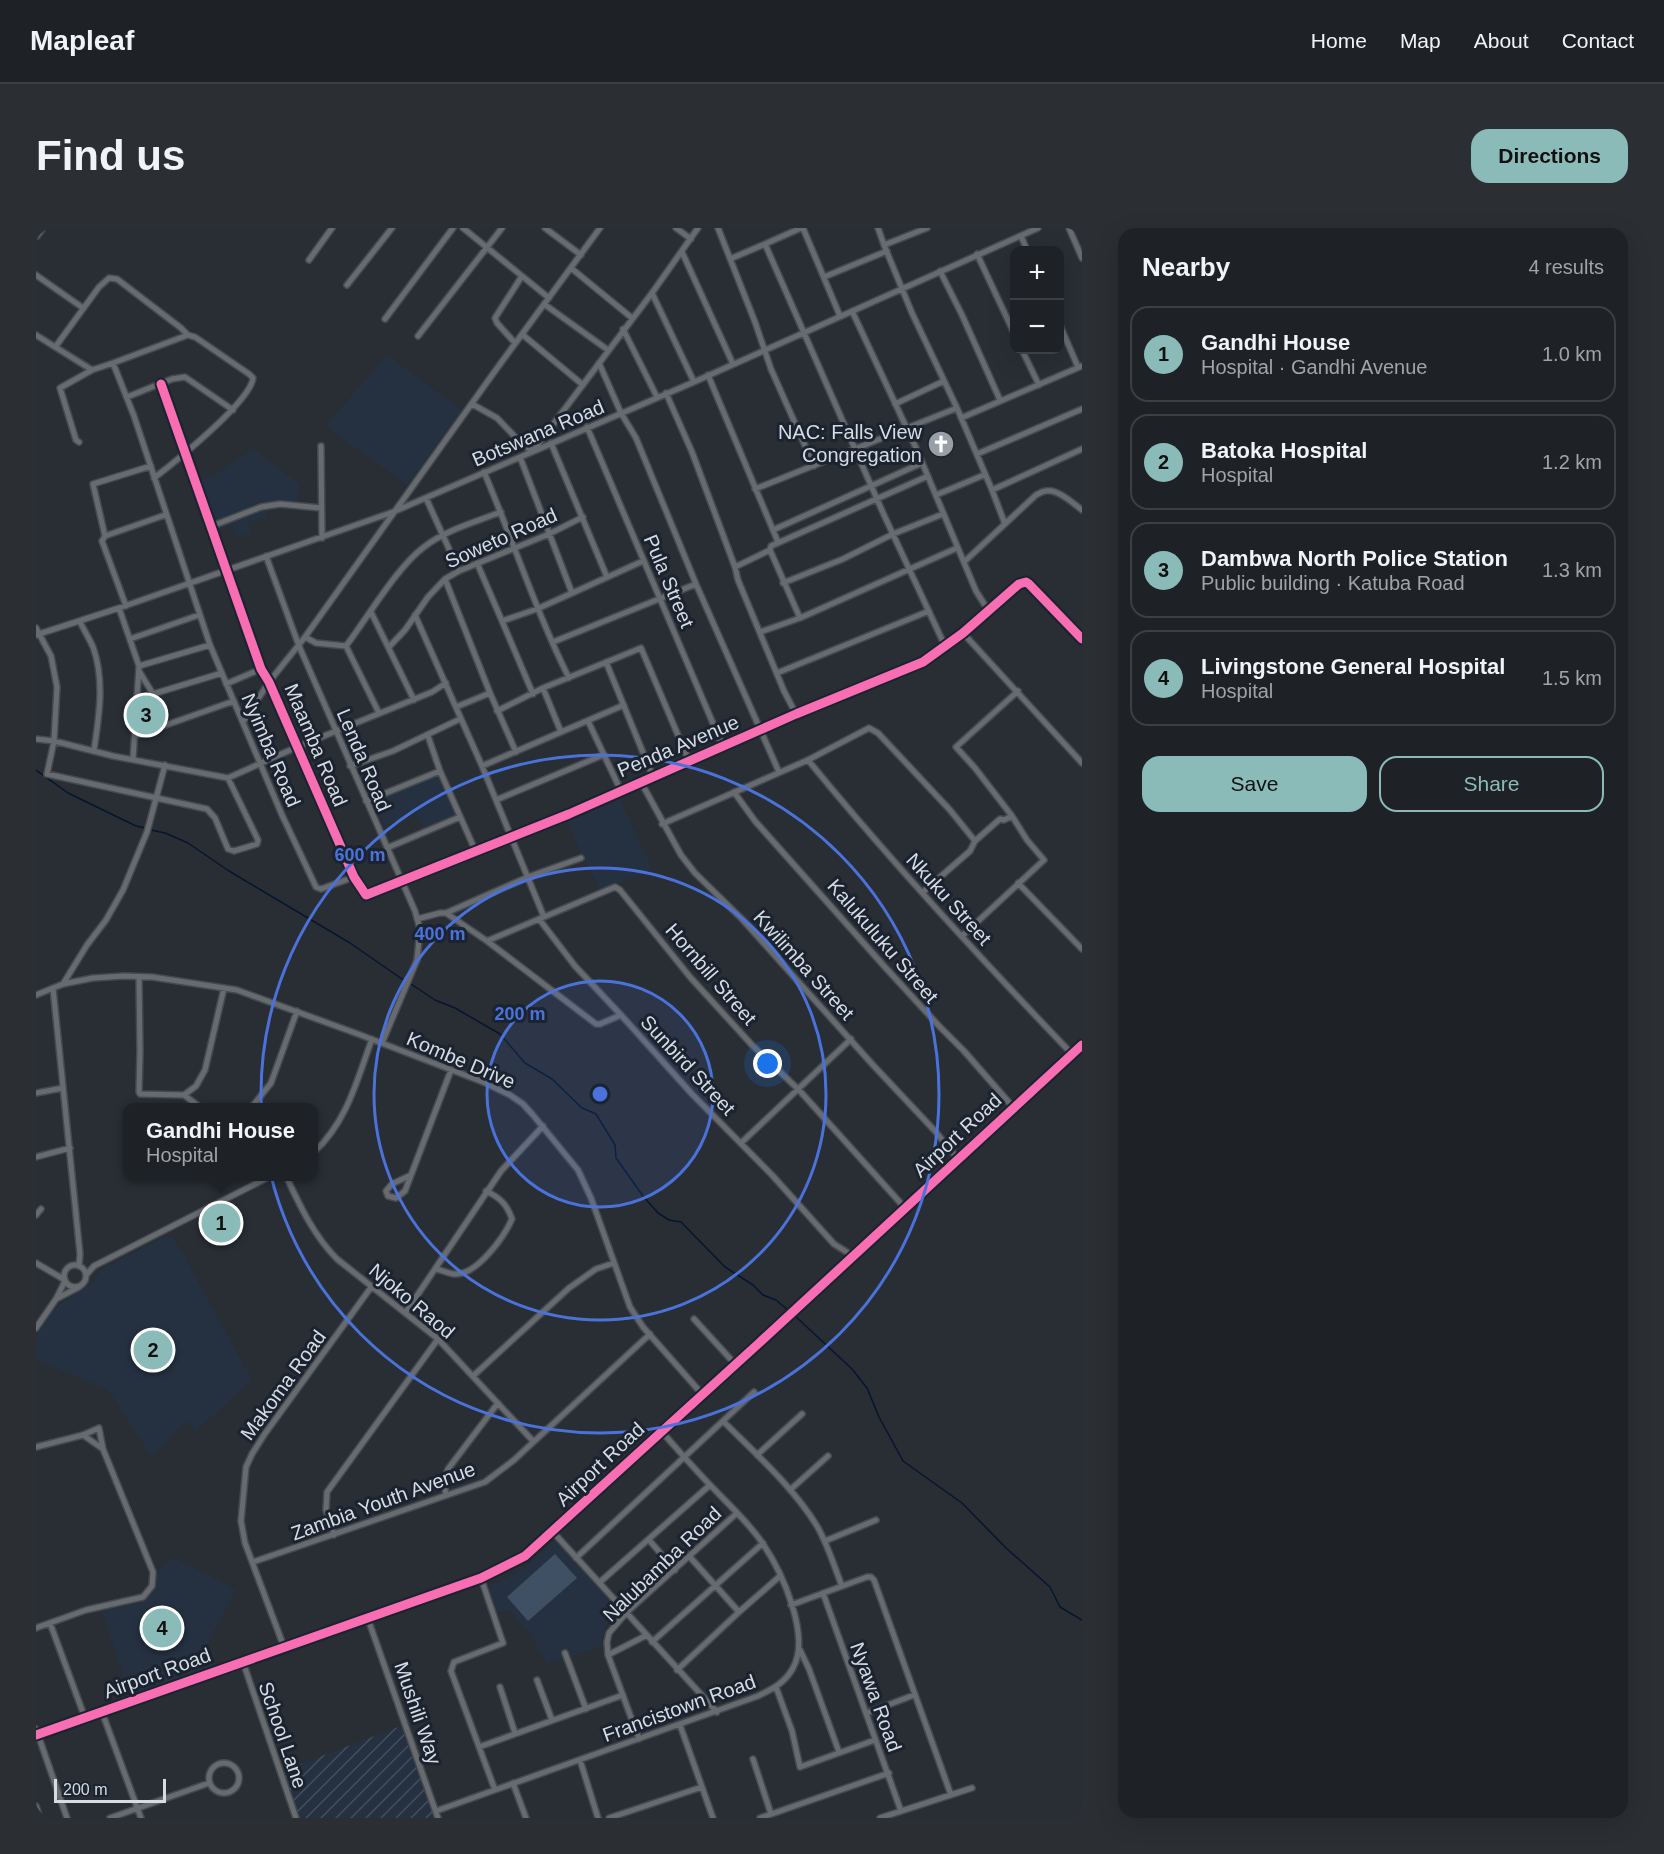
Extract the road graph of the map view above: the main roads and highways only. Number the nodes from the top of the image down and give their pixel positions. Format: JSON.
{"nodes":[{"id":1,"x":41,"y":228,"type":"edge"},
{"id":2,"x":36,"y":235,"type":"edge"}],
"edges":[{"from":1,"to":2,"type":"highway"}]}
